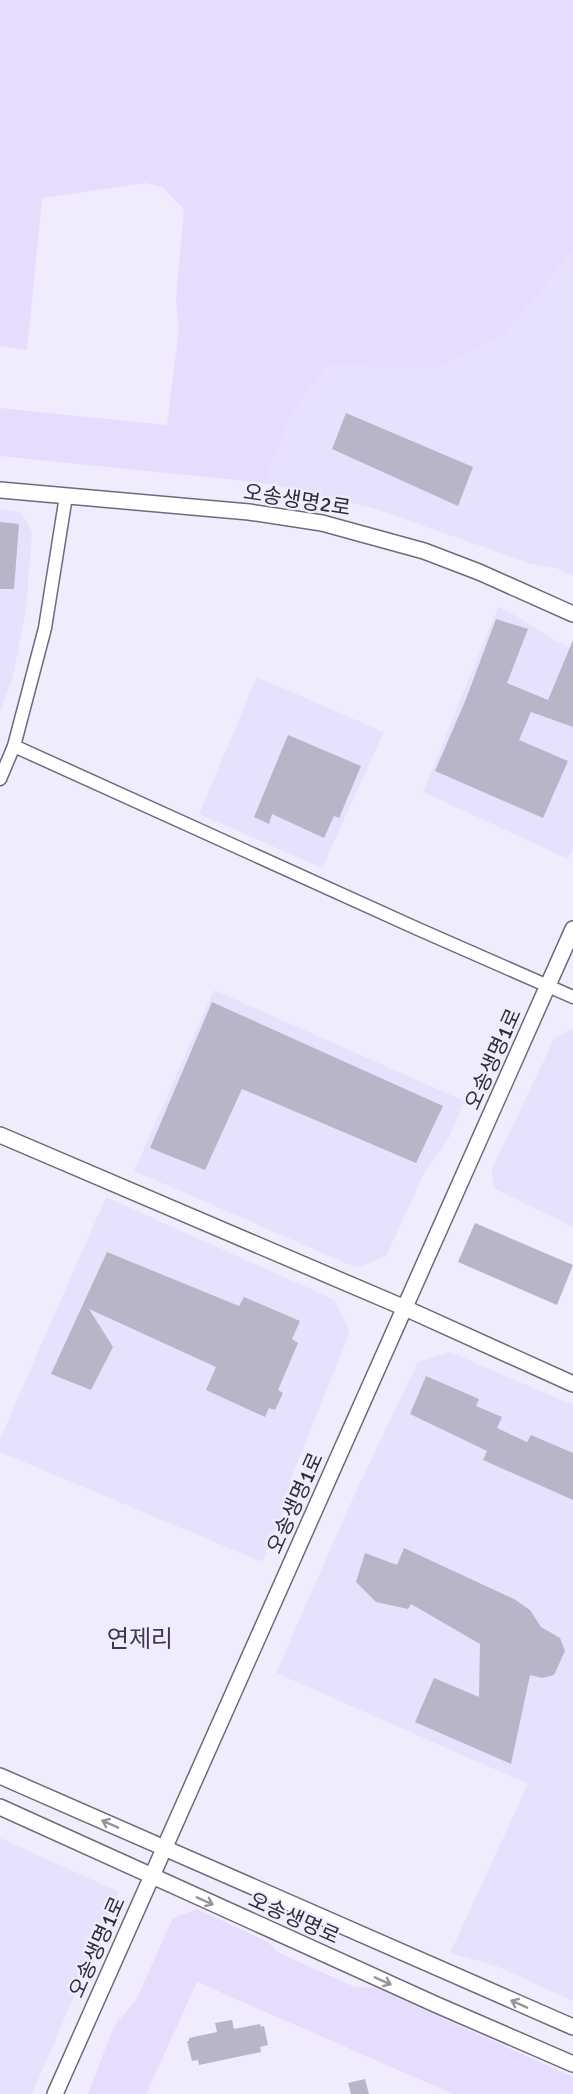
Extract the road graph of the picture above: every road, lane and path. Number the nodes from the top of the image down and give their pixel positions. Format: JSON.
{"nodes":[{"id":1,"x":0,"y":490,"type":"edge"},
{"id":2,"x":66,"y":496,"type":"junction"},
{"id":3,"x":573,"y":614,"type":"edge"},
{"id":4,"x":14,"y":746,"type":"junction"},
{"id":5,"x":0,"y":779,"type":"edge"},
{"id":6,"x":573,"y":929,"type":"edge"},
{"id":7,"x":548,"y":986,"type":"junction"},
{"id":8,"x":573,"y":997,"type":"edge"},
{"id":9,"x":0,"y":1135,"type":"edge"},
{"id":10,"x":405,"y":1308,"type":"junction"},
{"id":11,"x":573,"y":1384,"type":"edge"},
{"id":12,"x":0,"y":1776,"type":"edge"},
{"id":13,"x":0,"y":1807,"type":"edge"},
{"id":14,"x":163,"y":1848,"type":"junction"},
{"id":15,"x":152,"y":1877,"type":"junction"},
{"id":16,"x":573,"y":2027,"type":"edge"},
{"id":17,"x":573,"y":2064,"type":"edge"},
{"id":18,"x":55,"y":2094,"type":"edge"}],
"edges":[{"from":1,"to":2,"type":"street","name":"오송생명2로"},
{"from":2,"to":3,"type":"street","name":"오송생명2로"},
{"from":2,"to":4,"type":"street"},
{"from":4,"to":5,"type":"street"},
{"from":4,"to":7,"type":"street"},
{"from":6,"to":7,"type":"street","name":"오송생명1로"},
{"from":7,"to":8,"type":"street"},
{"from":7,"to":10,"type":"street","name":"오송생명1로"},
{"from":9,"to":10,"type":"street"},
{"from":10,"to":11,"type":"street"},
{"from":10,"to":14,"type":"street","name":"오송생명1로"},
{"from":14,"to":12,"type":"street","name":"오송생명로","one_way":true},
{"from":13,"to":15,"type":"street","name":"오송생명로"},
{"from":14,"to":15,"type":"street","name":"오송생명1로"},
{"from":16,"to":14,"type":"street","name":"오송생명로","one_way":true},
{"from":15,"to":17,"type":"street","name":"오송생명로","one_way":true},
{"from":15,"to":18,"type":"street","name":"오송생명1로"}]}
